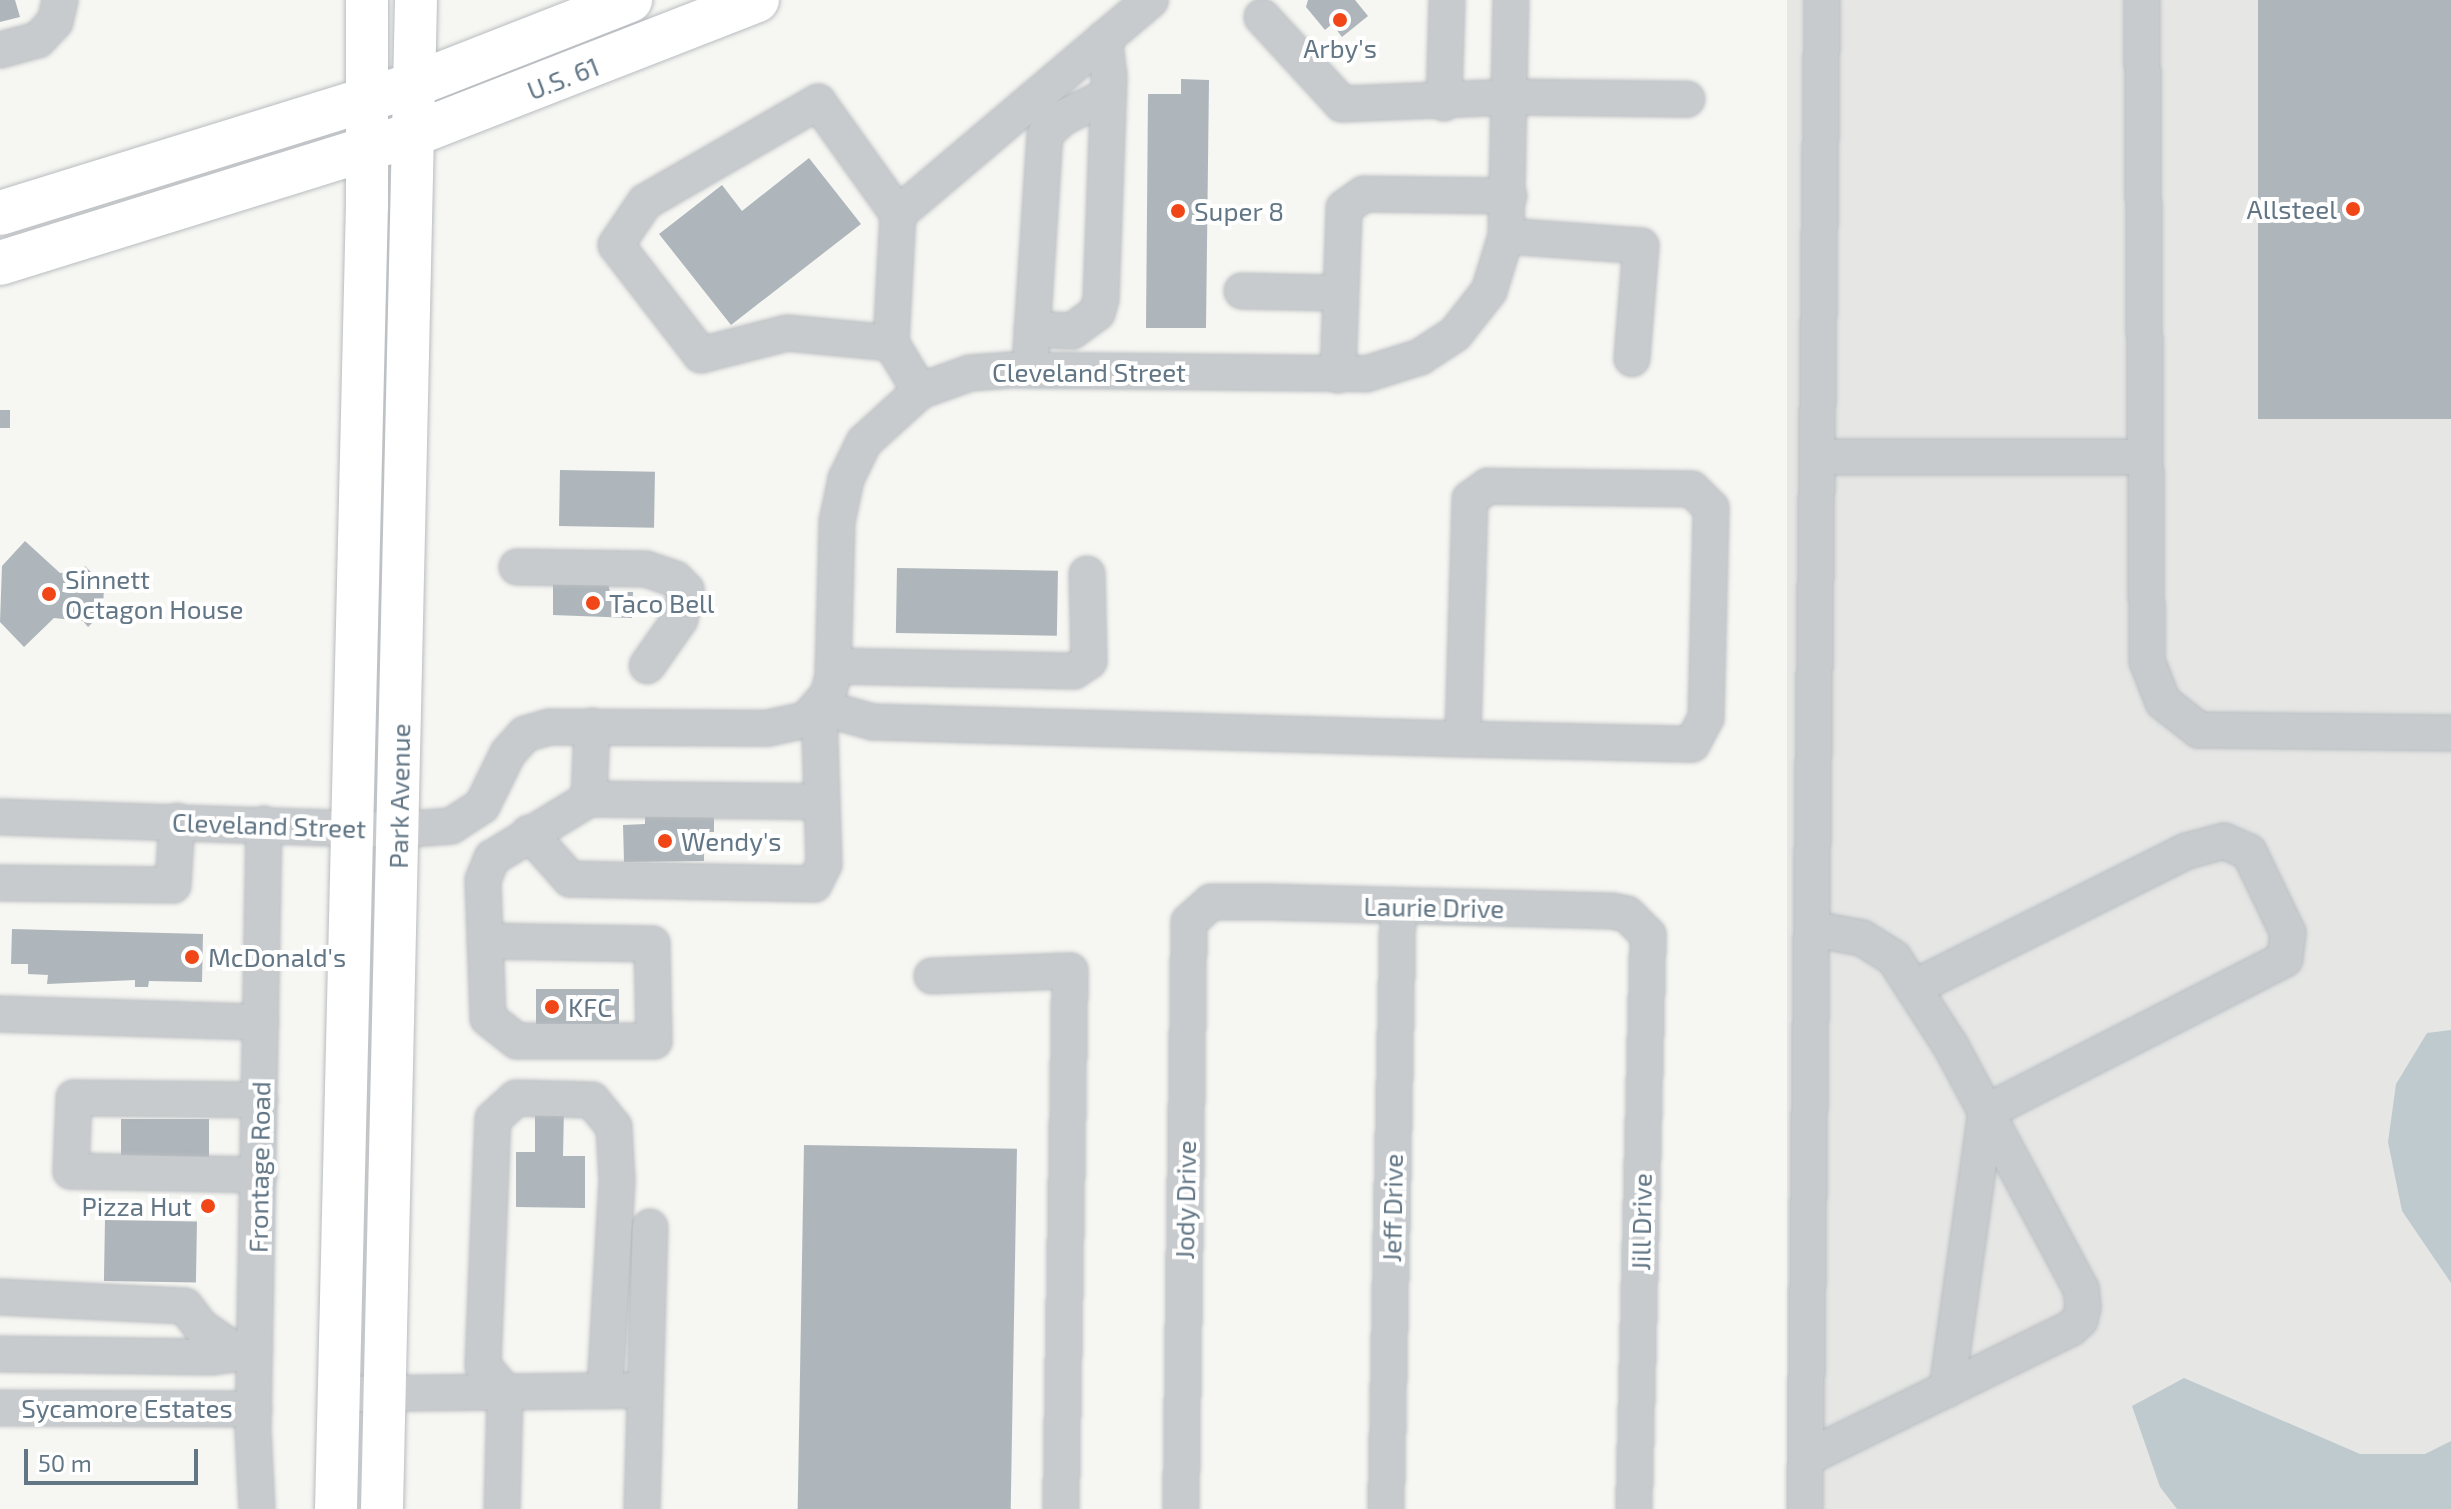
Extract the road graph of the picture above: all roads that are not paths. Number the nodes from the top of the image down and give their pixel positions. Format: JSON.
{"nodes":[{"id":1,"x":60,"y":0,"type":"edge"},
{"id":2,"x":367,"y":0,"type":"edge"},
{"id":3,"x":416,"y":0,"type":"edge"},
{"id":4,"x":630,"y":0,"type":"edge"},
{"id":5,"x":757,"y":0,"type":"edge"},
{"id":6,"x":1150,"y":0,"type":"edge"},
{"id":7,"x":1447,"y":0,"type":"edge"},
{"id":8,"x":1511,"y":0,"type":"edge"},
{"id":9,"x":1822,"y":0,"type":"edge"},
{"id":10,"x":2142,"y":0,"type":"edge"},
{"id":11,"x":1262,"y":17,"type":"dead end"},
{"id":12,"x":1104,"y":38,"type":"junction"},
{"id":13,"x":0,"y":50,"type":"edge"},
{"id":14,"x":416,"y":84,"type":"junction"},
{"id":15,"x":1107,"y":96,"type":"junction"},
{"id":16,"x":1511,"y":97,"type":"junction"},
{"id":17,"x":1687,"y":99,"type":"dead end"},
{"id":18,"x":366,"y":100,"type":"junction"},
{"id":19,"x":1444,"y":103,"type":"junction"},
{"id":20,"x":414,"y":134,"type":"junction"},
{"id":21,"x":368,"y":150,"type":"junction"},
{"id":22,"x":1509,"y":196,"type":"junction"},
{"id":23,"x":0,"y":213,"type":"edge"},
{"id":24,"x":898,"y":214,"type":"junction"},
{"id":25,"x":1506,"y":236,"type":"junction"},
{"id":26,"x":0,"y":263,"type":"edge"},
{"id":27,"x":1242,"y":291,"type":"dead end"},
{"id":28,"x":1341,"y":293,"type":"junction"},
{"id":29,"x":1032,"y":329,"type":"junction"},
{"id":30,"x":891,"y":343,"type":"junction"},
{"id":31,"x":1632,"y":359,"type":"dead end"},
{"id":32,"x":1031,"y":370,"type":"junction"},
{"id":33,"x":1338,"y":375,"type":"junction"},
{"id":34,"x":920,"y":391,"type":"junction"},
{"id":35,"x":1818,"y":457,"type":"junction"},
{"id":36,"x":2145,"y":457,"type":"junction"},
{"id":37,"x":517,"y":567,"type":"dead end"},
{"id":38,"x":1087,"y":574,"type":"dead end"},
{"id":39,"x":647,"y":666,"type":"dead end"},
{"id":40,"x":833,"y":666,"type":"junction"},
{"id":41,"x":819,"y":707,"type":"junction"},
{"id":42,"x":592,"y":726,"type":"junction"},
{"id":43,"x":2451,"y":733,"type":"edge"},
{"id":44,"x":1463,"y":739,"type":"junction"},
{"id":45,"x":589,"y":799,"type":"junction"},
{"id":46,"x":822,"y":802,"type":"junction"},
{"id":47,"x":0,"y":817,"type":"edge"},
{"id":48,"x":177,"y":821,"type":"junction"},
{"id":49,"x":264,"y":824,"type":"junction"},
{"id":50,"x":351,"y":827,"type":"junction"},
{"id":51,"x":399,"y":830,"type":"junction"},
{"id":52,"x":529,"y":833,"type":"junction"},
{"id":53,"x":0,"y":883,"type":"edge"},
{"id":54,"x":1211,"y":902,"type":"joint"},
{"id":55,"x":1398,"y":907,"type":"junction"},
{"id":56,"x":1813,"y":929,"type":"junction"},
{"id":57,"x":1648,"y":935,"type":"joint"},
{"id":58,"x":485,"y":941,"type":"junction"},
{"id":59,"x":932,"y":976,"type":"dead end"},
{"id":60,"x":1913,"y":988,"type":"junction"},
{"id":61,"x":0,"y":1014,"type":"edge"},
{"id":62,"x":261,"y":1022,"type":"junction"},
{"id":63,"x":260,"y":1100,"type":"junction"},
{"id":64,"x":1986,"y":1112,"type":"junction"},
{"id":65,"x":259,"y":1175,"type":"junction"},
{"id":66,"x":650,"y":1227,"type":"dead end"},
{"id":67,"x":0,"y":1297,"type":"edge"},
{"id":68,"x":246,"y":1351,"type":"junction"},
{"id":69,"x":0,"y":1354,"type":"edge"},
{"id":70,"x":1947,"y":1389,"type":"junction"},
{"id":71,"x":645,"y":1390,"type":"junction"},
{"id":72,"x":605,"y":1391,"type":"junction"},
{"id":73,"x":505,"y":1392,"type":"junction"},
{"id":74,"x":339,"y":1394,"type":"junction"},
{"id":75,"x":385,"y":1395,"type":"junction"},
{"id":76,"x":0,"y":1408,"type":"edge"},
{"id":77,"x":254,"y":1409,"type":"junction"},
{"id":78,"x":1806,"y":1458,"type":"junction"},
{"id":79,"x":257,"y":1509,"type":"edge"},
{"id":80,"x":336,"y":1509,"type":"edge"},
{"id":81,"x":382,"y":1509,"type":"edge"},
{"id":82,"x":502,"y":1509,"type":"edge"},
{"id":83,"x":642,"y":1509,"type":"edge"},
{"id":84,"x":1061,"y":1509,"type":"edge"},
{"id":85,"x":1181,"y":1509,"type":"edge"},
{"id":86,"x":1386,"y":1509,"type":"edge"},
{"id":87,"x":1634,"y":1509,"type":"edge"},
{"id":88,"x":1805,"y":1509,"type":"edge"}],
"edges":[{"from":1,"to":13,"type":"street"},
{"from":2,"to":18,"type":"main road","name":"Park Avenue"},
{"from":3,"to":14,"type":"main road","name":"Park Avenue"},
{"from":4,"to":14,"type":"highway","name":"U.S. 61"},
{"from":5,"to":20,"type":"highway","name":"U.S. 61"},
{"from":6,"to":12,"type":"street"},
{"from":7,"to":19,"type":"street"},
{"from":8,"to":16,"type":"street","name":"Cleveland Street"},
{"from":9,"to":35,"type":"street"},
{"from":10,"to":36,"type":"street"},
{"from":11,"to":19,"type":"street"},
{"from":12,"to":15,"type":"street"},
{"from":12,"to":24,"type":"street"},
{"from":14,"to":18,"type":"highway","name":"U.S. 61"},
{"from":14,"to":20,"type":"main road","name":"Park Avenue"},
{"from":15,"to":29,"type":"street"},
{"from":15,"to":29,"type":"street"},
{"from":16,"to":17,"type":"street"},
{"from":16,"to":19,"type":"street"},
{"from":16,"to":22,"type":"street","name":"Cleveland Street"},
{"from":18,"to":21,"type":"main road","name":"Park Avenue"},
{"from":18,"to":23,"type":"highway","name":"U.S. 61"},
{"from":20,"to":21,"type":"highway","name":"U.S. 61"},
{"from":20,"to":51,"type":"main road","name":"Park Avenue"},
{"from":21,"to":26,"type":"highway","name":"U.S. 61"},
{"from":21,"to":50,"type":"main road","name":"Park Avenue"},
{"from":22,"to":25,"type":"street","name":"Cleveland Street"},
{"from":22,"to":28,"type":"street"},
{"from":24,"to":30,"type":"street"},
{"from":24,"to":30,"type":"street"},
{"from":25,"to":31,"type":"street"},
{"from":25,"to":33,"type":"street","name":"Cleveland Street"},
{"from":27,"to":28,"type":"street"},
{"from":28,"to":33,"type":"street"},
{"from":29,"to":32,"type":"street"},
{"from":30,"to":34,"type":"street"},
{"from":32,"to":33,"type":"street","name":"Cleveland Street"},
{"from":32,"to":34,"type":"street","name":"Cleveland Street"},
{"from":34,"to":40,"type":"street","name":"Cleveland Street"},
{"from":35,"to":36,"type":"street"},
{"from":35,"to":56,"type":"street"},
{"from":36,"to":43,"type":"street"},
{"from":37,"to":39,"type":"street"},
{"from":38,"to":40,"type":"street"},
{"from":40,"to":41,"type":"street","name":"Cleveland Street"},
{"from":41,"to":42,"type":"street","name":"Cleveland Street"},
{"from":41,"to":44,"type":"street"},
{"from":41,"to":46,"type":"street"},
{"from":42,"to":45,"type":"street"},
{"from":42,"to":51,"type":"street","name":"Cleveland Street"},
{"from":44,"to":44,"type":"street"},
{"from":45,"to":46,"type":"street"},
{"from":45,"to":52,"type":"street"},
{"from":46,"to":52,"type":"street"},
{"from":47,"to":48,"type":"street","name":"Cleveland Street"},
{"from":48,"to":49,"type":"street","name":"Cleveland Street"},
{"from":48,"to":53,"type":"street"},
{"from":49,"to":50,"type":"street","name":"Cleveland Street"},
{"from":49,"to":62,"type":"street","name":"Frontage Road"},
{"from":50,"to":51,"type":"street","name":"Cleveland Street"},
{"from":50,"to":74,"type":"main road","name":"Park Avenue"},
{"from":51,"to":75,"type":"main road","name":"Park Avenue"},
{"from":52,"to":58,"type":"street"},
{"from":54,"to":55,"type":"street","name":"Laurie Drive"},
{"from":54,"to":85,"type":"street","name":"Jody Drive"},
{"from":55,"to":57,"type":"street","name":"Laurie Drive"},
{"from":55,"to":86,"type":"street","name":"Jeff Drive"},
{"from":56,"to":60,"type":"street"},
{"from":56,"to":78,"type":"street"},
{"from":57,"to":87,"type":"street","name":"Jill Drive"},
{"from":58,"to":58,"type":"street"},
{"from":59,"to":84,"type":"street"},
{"from":60,"to":64,"type":"street"},
{"from":60,"to":64,"type":"street"},
{"from":61,"to":62,"type":"street"},
{"from":62,"to":63,"type":"street","name":"Frontage Road"},
{"from":63,"to":65,"type":"street","name":"Frontage Road"},
{"from":63,"to":65,"type":"street"},
{"from":64,"to":70,"type":"street"},
{"from":64,"to":70,"type":"street"},
{"from":65,"to":68,"type":"street","name":"Frontage Road"},
{"from":66,"to":71,"type":"street"},
{"from":67,"to":68,"type":"street"},
{"from":68,"to":69,"type":"street"},
{"from":68,"to":77,"type":"street","name":"Frontage Road"},
{"from":70,"to":78,"type":"street"},
{"from":71,"to":72,"type":"street"},
{"from":71,"to":83,"type":"street"},
{"from":72,"to":73,"type":"street"},
{"from":72,"to":73,"type":"street"},
{"from":73,"to":75,"type":"street"},
{"from":73,"to":82,"type":"street"},
{"from":74,"to":75,"type":"street"},
{"from":74,"to":80,"type":"main road","name":"Park Avenue"},
{"from":75,"to":81,"type":"main road","name":"Park Avenue"},
{"from":76,"to":77,"type":"street","name":"Sycamore Estates"},
{"from":77,"to":79,"type":"street","name":"Frontage Road"},
{"from":78,"to":88,"type":"street"}]}
